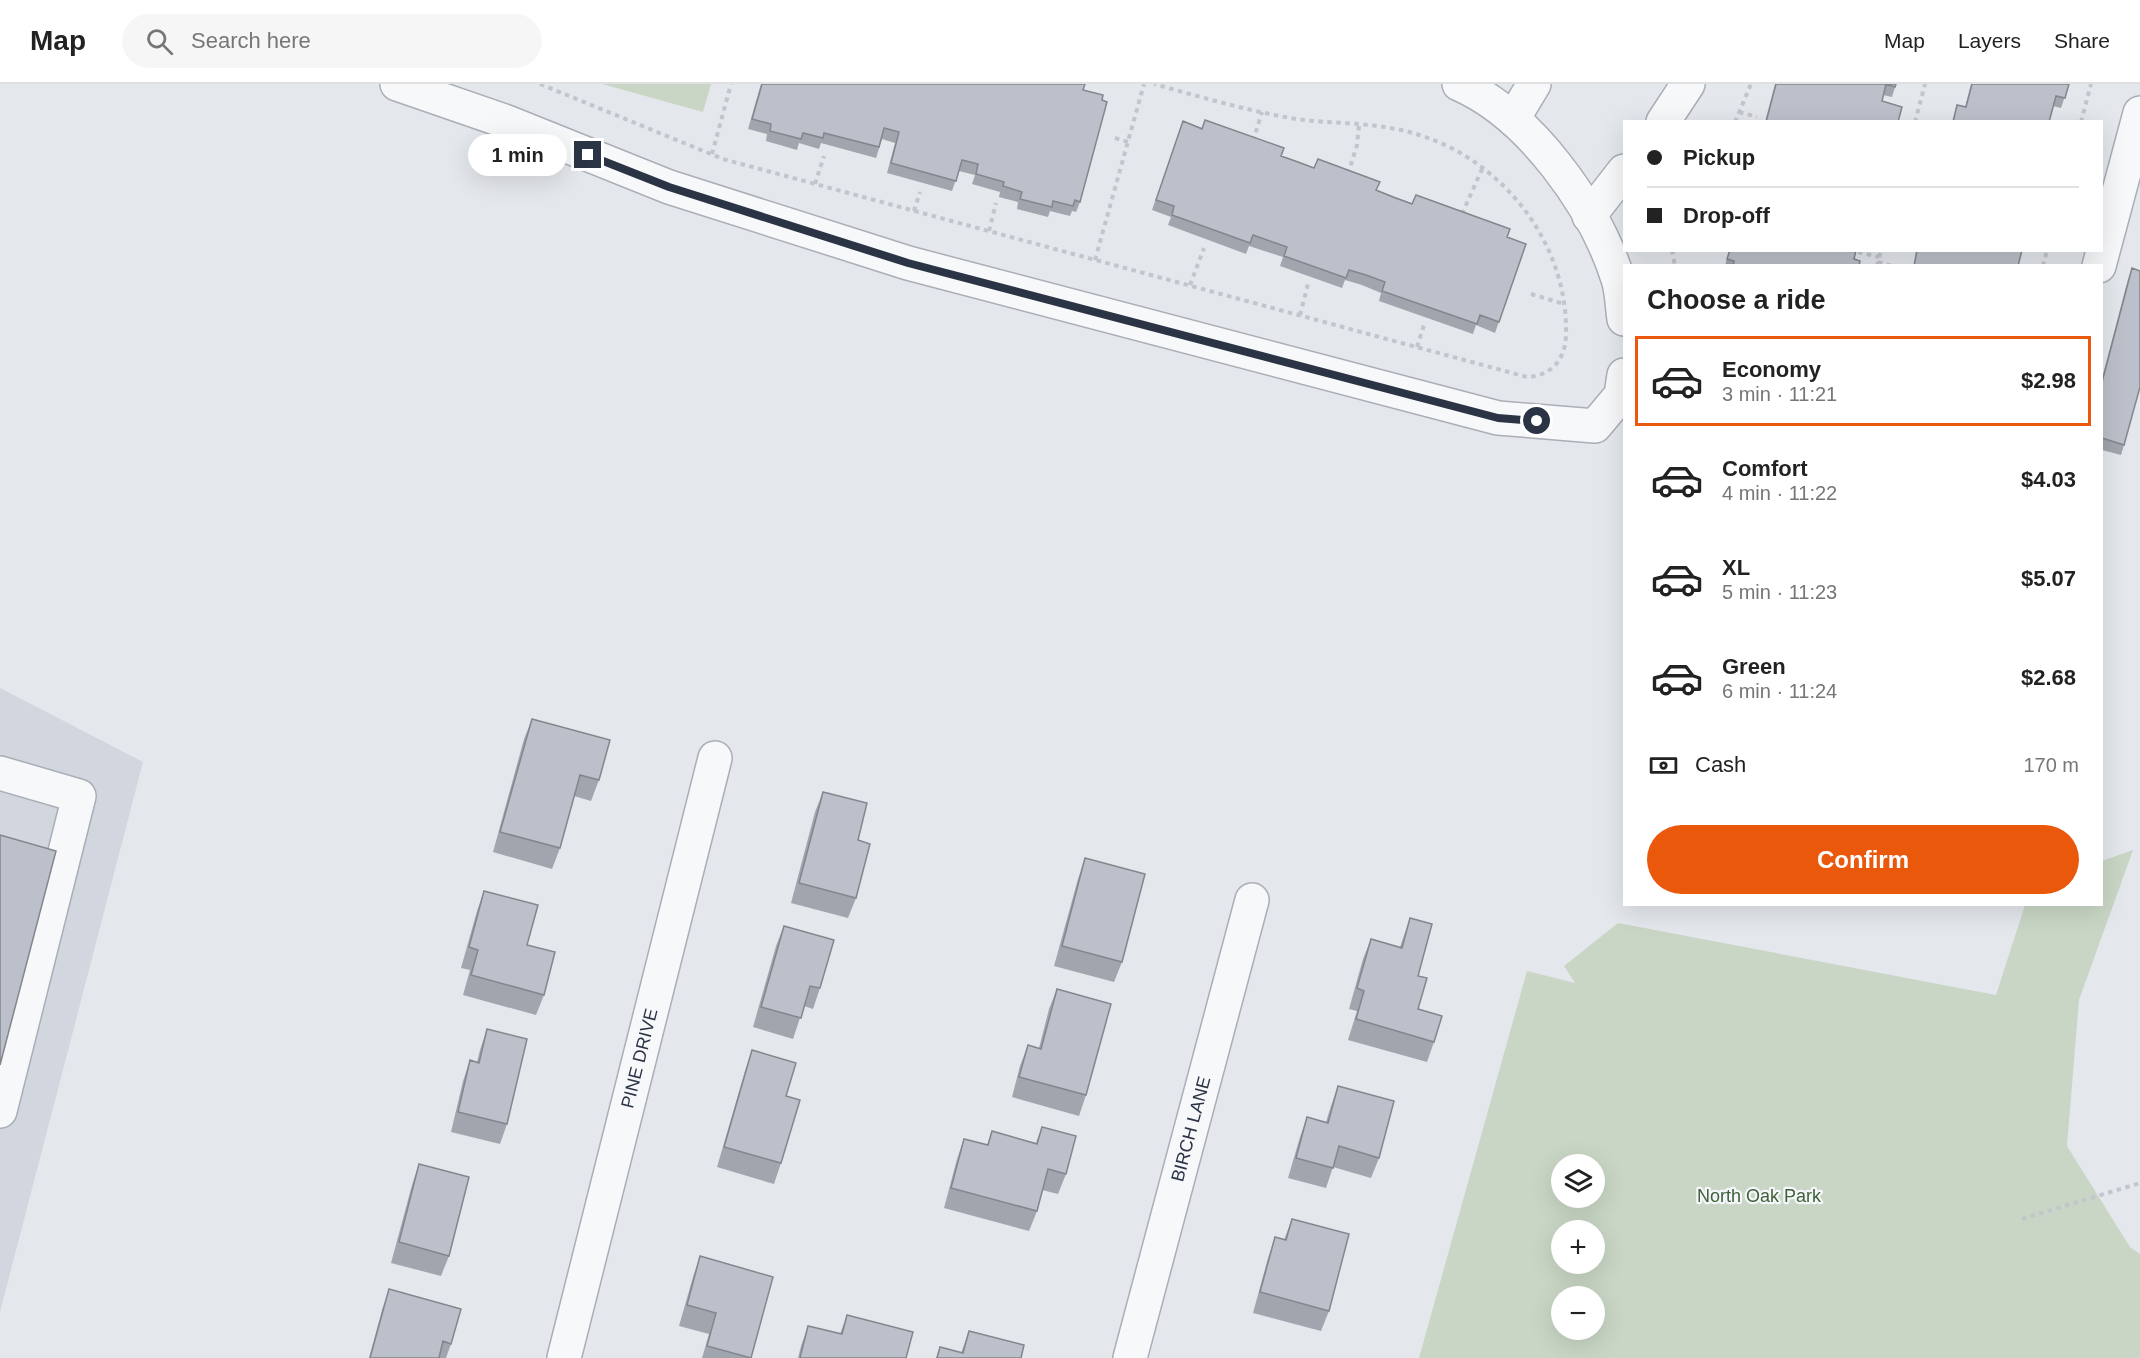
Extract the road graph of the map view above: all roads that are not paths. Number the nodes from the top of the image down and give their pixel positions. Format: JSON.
{"nodes":[{"id":1,"x":397,"y":84,"type":"edge"},
{"id":2,"x":1459,"y":84,"type":"edge"},
{"id":3,"x":1534,"y":84,"type":"edge"},
{"id":4,"x":1688,"y":84,"type":"edge"},
{"id":5,"x":2140,"y":113,"type":"edge"},
{"id":6,"x":1513,"y":119,"type":"junction"},
{"id":7,"x":1665,"y":120,"type":"edge"},
{"id":8,"x":1623,"y":172,"type":"edge"},
{"id":9,"x":1589,"y":216,"type":"junction"},
{"id":10,"x":2103,"y":251,"type":"edge"},
{"id":11,"x":1623,"y":313,"type":"edge"},
{"id":12,"x":1623,"y":382,"type":"edge"},
{"id":13,"x":715,"y":758,"type":"dead end"},
{"id":14,"x":0,"y":773,"type":"edge"},
{"id":15,"x":1252,"y":900,"type":"dead end"},
{"id":16,"x":0,"y":1111,"type":"edge"},
{"id":17,"x":564,"y":1358,"type":"edge"},
{"id":18,"x":1130,"y":1358,"type":"edge"}],
"edges":[{"from":1,"to":12,"type":"street"},
{"from":2,"to":6,"type":"street"},
{"from":3,"to":6,"type":"street"},
{"from":4,"to":7,"type":"street"},
{"from":5,"to":10,"type":"street"},
{"from":6,"to":9,"type":"street"},
{"from":8,"to":9,"type":"street"},
{"from":9,"to":11,"type":"street"},
{"from":13,"to":17,"type":"street","name":"PINE DRIVE"},
{"from":14,"to":16,"type":"street"},
{"from":15,"to":18,"type":"street","name":"BIRCH LANE"}]}
